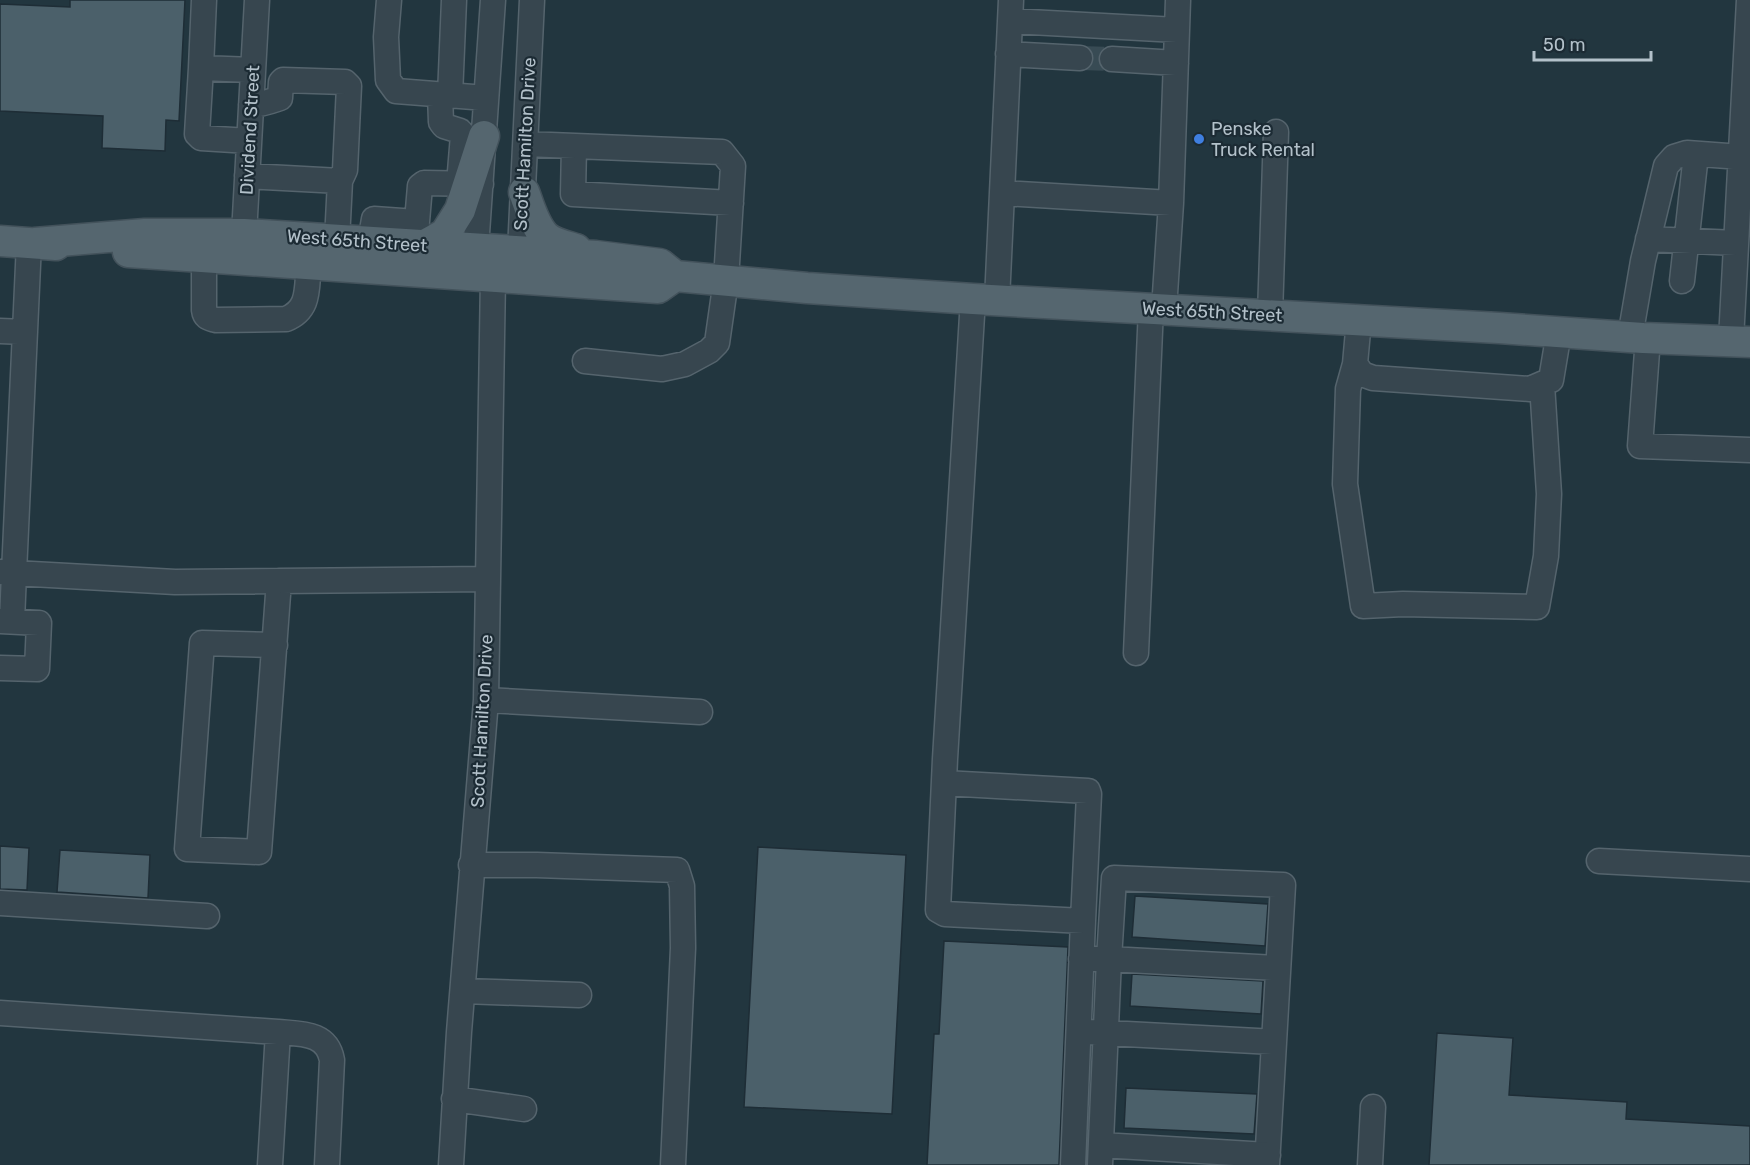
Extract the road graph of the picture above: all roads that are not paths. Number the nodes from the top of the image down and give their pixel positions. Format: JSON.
{"nodes":[{"id":1,"x":204,"y":0,"type":"edge"},
{"id":2,"x":256,"y":0,"type":"edge"},
{"id":3,"x":389,"y":0,"type":"edge"},
{"id":4,"x":454,"y":0,"type":"edge"},
{"id":5,"x":493,"y":0,"type":"edge"},
{"id":6,"x":532,"y":0,"type":"edge"},
{"id":7,"x":1178,"y":0,"type":"edge"},
{"id":8,"x":1749,"y":0,"type":"edge"},
{"id":9,"x":1011,"y":10,"type":"edge"},
{"id":10,"x":1177,"y":30,"type":"junction"},
{"id":11,"x":1008,"y":54,"type":"junction"},
{"id":12,"x":1080,"y":58,"type":"tunnel mouth"},
{"id":13,"x":1112,"y":59,"type":"tunnel mouth"},
{"id":14,"x":1176,"y":63,"type":"junction"},
{"id":15,"x":201,"y":68,"type":"junction"},
{"id":16,"x":253,"y":70,"type":"junction"},
{"id":17,"x":445,"y":95,"type":"junction"},
{"id":18,"x":486,"y":98,"type":"junction"},
{"id":19,"x":251,"y":105,"type":"junction"},
{"id":20,"x":1276,"y":132,"type":"dead end"},
{"id":21,"x":484,"y":136,"type":"joint"},
{"id":22,"x":249,"y":141,"type":"junction"},
{"id":23,"x":526,"y":144,"type":"junction"},
{"id":24,"x":574,"y":146,"type":"junction"},
{"id":25,"x":1696,"y":154,"type":"junction"},
{"id":26,"x":1741,"y":157,"type":"junction"},
{"id":27,"x":247,"y":176,"type":"junction"},
{"id":28,"x":340,"y":181,"type":"junction"},
{"id":29,"x":469,"y":184,"type":"junction"},
{"id":30,"x":524,"y":192,"type":"junction"},
{"id":31,"x":1002,"y":193,"type":"junction"},
{"id":32,"x":1744,"y":202,"type":"edge"},
{"id":33,"x":731,"y":203,"type":"junction"},
{"id":34,"x":1171,"y":203,"type":"junction"},
{"id":35,"x":419,"y":237,"type":"junction"},
{"id":36,"x":1648,"y":239,"type":"junction"},
{"id":37,"x":337,"y":240,"type":"junction"},
{"id":38,"x":0,"y":241,"type":"edge"},
{"id":39,"x":1687,"y":241,"type":"junction"},
{"id":40,"x":32,"y":243,"type":"junction"},
{"id":41,"x":1736,"y":243,"type":"junction"},
{"id":42,"x":243,"y":247,"type":"junction"},
{"id":43,"x":476,"y":248,"type":"junction"},
{"id":44,"x":520,"y":251,"type":"junction"},
{"id":45,"x":596,"y":256,"type":"junction"},
{"id":46,"x":204,"y":257,"type":"junction"},
{"id":47,"x":309,"y":265,"type":"junction"},
{"id":48,"x":675,"y":276,"type":"junction"},
{"id":49,"x":493,"y":277,"type":"junction"},
{"id":50,"x":726,"y":280,"type":"junction"},
{"id":51,"x":1682,"y":281,"type":"dead end"},
{"id":52,"x":985,"y":299,"type":"junction"},
{"id":53,"x":1157,"y":309,"type":"junction"},
{"id":54,"x":1270,"y":315,"type":"junction"},
{"id":55,"x":1359,"y":320,"type":"junction"},
{"id":56,"x":0,"y":331,"type":"edge"},
{"id":57,"x":25,"y":332,"type":"junction"},
{"id":58,"x":1559,"y":332,"type":"junction"},
{"id":59,"x":1639,"y":337,"type":"junction"},
{"id":60,"x":1741,"y":341,"type":"edge"},
{"id":61,"x":585,"y":361,"type":"dead end"},
{"id":62,"x":1355,"y":364,"type":"junction"},
{"id":63,"x":1542,"y":384,"type":"junction"},
{"id":64,"x":1750,"y":450,"type":"edge"},
{"id":65,"x":8,"y":521,"type":"edge"},
{"id":66,"x":7,"y":572,"type":"edge"},
{"id":67,"x":489,"y":579,"type":"junction"},
{"id":68,"x":279,"y":581,"type":"junction"},
{"id":69,"x":6,"y":621,"type":"edge"},
{"id":70,"x":275,"y":645,"type":"junction"},
{"id":71,"x":1136,"y":653,"type":"dead end"},
{"id":72,"x":0,"y":668,"type":"edge"},
{"id":73,"x":486,"y":700,"type":"junction"},
{"id":74,"x":700,"y":712,"type":"dead end"},
{"id":75,"x":944,"y":783,"type":"junction"},
{"id":76,"x":1599,"y":861,"type":"dead end"},
{"id":77,"x":471,"y":865,"type":"junction"},
{"id":78,"x":1750,"y":869,"type":"edge"},
{"id":79,"x":0,"y":903,"type":"edge"},
{"id":80,"x":207,"y":916,"type":"dead end"},
{"id":81,"x":1083,"y":921,"type":"junction"},
{"id":82,"x":1081,"y":959,"type":"junction"},
{"id":83,"x":1109,"y":959,"type":"junction"},
{"id":84,"x":1278,"y":968,"type":"junction"},
{"id":85,"x":464,"y":991,"type":"junction"},
{"id":86,"x":579,"y":995,"type":"dead end"},
{"id":87,"x":0,"y":1013,"type":"edge"},
{"id":88,"x":1078,"y":1031,"type":"junction"},
{"id":89,"x":278,"y":1032,"type":"junction"},
{"id":90,"x":1105,"y":1033,"type":"junction"},
{"id":91,"x":1274,"y":1042,"type":"junction"},
{"id":92,"x":454,"y":1099,"type":"junction"},
{"id":93,"x":1373,"y":1107,"type":"dead end"},
{"id":94,"x":524,"y":1109,"type":"dead end"},
{"id":95,"x":1100,"y":1155,"type":"edge"},
{"id":96,"x":1268,"y":1160,"type":"edge"},
{"id":97,"x":270,"y":1165,"type":"edge"},
{"id":98,"x":327,"y":1165,"type":"edge"},
{"id":99,"x":451,"y":1165,"type":"edge"},
{"id":100,"x":672,"y":1165,"type":"edge"},
{"id":101,"x":1072,"y":1165,"type":"edge"},
{"id":102,"x":1370,"y":1165,"type":"edge"}],
"edges":[{"from":1,"to":15,"type":"street"},
{"from":2,"to":16,"type":"street","name":"Dividend Street"},
{"from":3,"to":17,"type":"street"},
{"from":4,"to":17,"type":"street"},
{"from":5,"to":18,"type":"street"},
{"from":6,"to":23,"type":"street","name":"Scott Hamilton Drive"},
{"from":7,"to":10,"type":"street"},
{"from":8,"to":26,"type":"street"},
{"from":9,"to":10,"type":"street"},
{"from":9,"to":11,"type":"street"},
{"from":10,"to":14,"type":"street"},
{"from":11,"to":12,"type":"street"},
{"from":11,"to":31,"type":"street"},
{"from":13,"to":14,"type":"street"},
{"from":14,"to":34,"type":"street"},
{"from":15,"to":16,"type":"street"},
{"from":15,"to":22,"type":"street"},
{"from":16,"to":19,"type":"street","name":"Dividend Street"},
{"from":17,"to":18,"type":"street"},
{"from":17,"to":29,"type":"street"},
{"from":18,"to":21,"type":"street"},
{"from":19,"to":22,"type":"street","name":"Dividend Street"},
{"from":19,"to":28,"type":"street"},
{"from":20,"to":54,"type":"street"},
{"from":21,"to":29,"type":"main road"},
{"from":22,"to":27,"type":"street","name":"Dividend Street"},
{"from":23,"to":24,"type":"street"},
{"from":23,"to":30,"type":"street","name":"Scott Hamilton Drive"},
{"from":24,"to":33,"type":"street"},
{"from":24,"to":33,"type":"street"},
{"from":25,"to":26,"type":"street"},
{"from":25,"to":36,"type":"street"},
{"from":25,"to":39,"type":"street"},
{"from":26,"to":32,"type":"street"},
{"from":27,"to":28,"type":"street"},
{"from":27,"to":42,"type":"street","name":"Dividend Street"},
{"from":28,"to":37,"type":"street"},
{"from":29,"to":35,"type":"main road"},
{"from":29,"to":35,"type":"street"},
{"from":29,"to":43,"type":"street"},
{"from":30,"to":44,"type":"street","name":"Scott Hamilton Drive"},
{"from":30,"to":45,"type":"main road"},
{"from":31,"to":34,"type":"street"},
{"from":31,"to":52,"type":"street"},
{"from":32,"to":41,"type":"street"},
{"from":33,"to":50,"type":"street"},
{"from":34,"to":53,"type":"street"},
{"from":35,"to":37,"type":"main road","name":"West 65th Street"},
{"from":35,"to":43,"type":"main road","name":"West 65th Street"},
{"from":36,"to":39,"type":"street"},
{"from":36,"to":59,"type":"street"},
{"from":37,"to":42,"type":"main road","name":"West 65th Street"},
{"from":38,"to":40,"type":"main road","name":"West 65th Street"},
{"from":39,"to":41,"type":"street"},
{"from":39,"to":51,"type":"street"},
{"from":40,"to":42,"type":"main road","name":"West 65th Street"},
{"from":40,"to":46,"type":"main road","name":"West 65th Street"},
{"from":40,"to":57,"type":"street"},
{"from":41,"to":60,"type":"street"},
{"from":42,"to":46,"type":"main road","name":"West 65th Street"},
{"from":42,"to":47,"type":"main road","name":"West 65th Street"},
{"from":43,"to":44,"type":"main road","name":"West 65th Street"},
{"from":43,"to":49,"type":"street"},
{"from":44,"to":45,"type":"main road","name":"West 65th Street"},
{"from":44,"to":49,"type":"street","name":"Scott Hamilton Drive"},
{"from":45,"to":48,"type":"main road","name":"West 65th Street"},
{"from":46,"to":47,"type":"street"},
{"from":47,"to":49,"type":"main road","name":"West 65th Street"},
{"from":48,"to":49,"type":"main road","name":"West 65th Street"},
{"from":48,"to":50,"type":"main road","name":"West 65th Street"},
{"from":49,"to":67,"type":"street","name":"Scott Hamilton Drive"},
{"from":50,"to":52,"type":"main road","name":"West 65th Street"},
{"from":50,"to":61,"type":"street"},
{"from":52,"to":53,"type":"main road","name":"West 65th Street"},
{"from":52,"to":75,"type":"street"},
{"from":53,"to":54,"type":"main road","name":"West 65th Street"},
{"from":53,"to":71,"type":"street"},
{"from":54,"to":55,"type":"main road","name":"West 65th Street"},
{"from":55,"to":58,"type":"main road","name":"West 65th Street"},
{"from":55,"to":62,"type":"street"},
{"from":56,"to":57,"type":"street"},
{"from":57,"to":65,"type":"street"},
{"from":58,"to":59,"type":"main road","name":"West 65th Street"},
{"from":58,"to":63,"type":"street"},
{"from":59,"to":60,"type":"main road","name":"West 65th Street"},
{"from":59,"to":64,"type":"street"},
{"from":62,"to":63,"type":"street"},
{"from":62,"to":63,"type":"street"},
{"from":65,"to":66,"type":"street"},
{"from":66,"to":68,"type":"street"},
{"from":66,"to":69,"type":"street"},
{"from":67,"to":68,"type":"street"},
{"from":67,"to":73,"type":"street","name":"Scott Hamilton Drive"},
{"from":68,"to":70,"type":"street"},
{"from":69,"to":72,"type":"street"},
{"from":70,"to":70,"type":"street"},
{"from":73,"to":74,"type":"street"},
{"from":73,"to":77,"type":"street","name":"Scott Hamilton Drive"},
{"from":75,"to":81,"type":"street"},
{"from":75,"to":81,"type":"street"},
{"from":76,"to":78,"type":"street"},
{"from":77,"to":85,"type":"street","name":"Scott Hamilton Drive"},
{"from":77,"to":100,"type":"street"},
{"from":79,"to":80,"type":"street"},
{"from":81,"to":82,"type":"street"},
{"from":82,"to":83,"type":"street"},
{"from":82,"to":88,"type":"street"},
{"from":83,"to":84,"type":"street"},
{"from":83,"to":84,"type":"street"},
{"from":83,"to":90,"type":"street"},
{"from":84,"to":91,"type":"street"},
{"from":85,"to":86,"type":"street"},
{"from":85,"to":92,"type":"street","name":"Scott Hamilton Drive"},
{"from":87,"to":89,"type":"street"},
{"from":88,"to":90,"type":"street"},
{"from":88,"to":101,"type":"street"},
{"from":89,"to":97,"type":"street"},
{"from":89,"to":98,"type":"street"},
{"from":90,"to":91,"type":"street"},
{"from":90,"to":95,"type":"street"},
{"from":91,"to":96,"type":"street"},
{"from":92,"to":94,"type":"street"},
{"from":92,"to":99,"type":"street","name":"Scott Hamilton Drive"},
{"from":93,"to":102,"type":"street"},
{"from":95,"to":96,"type":"street"}]}
